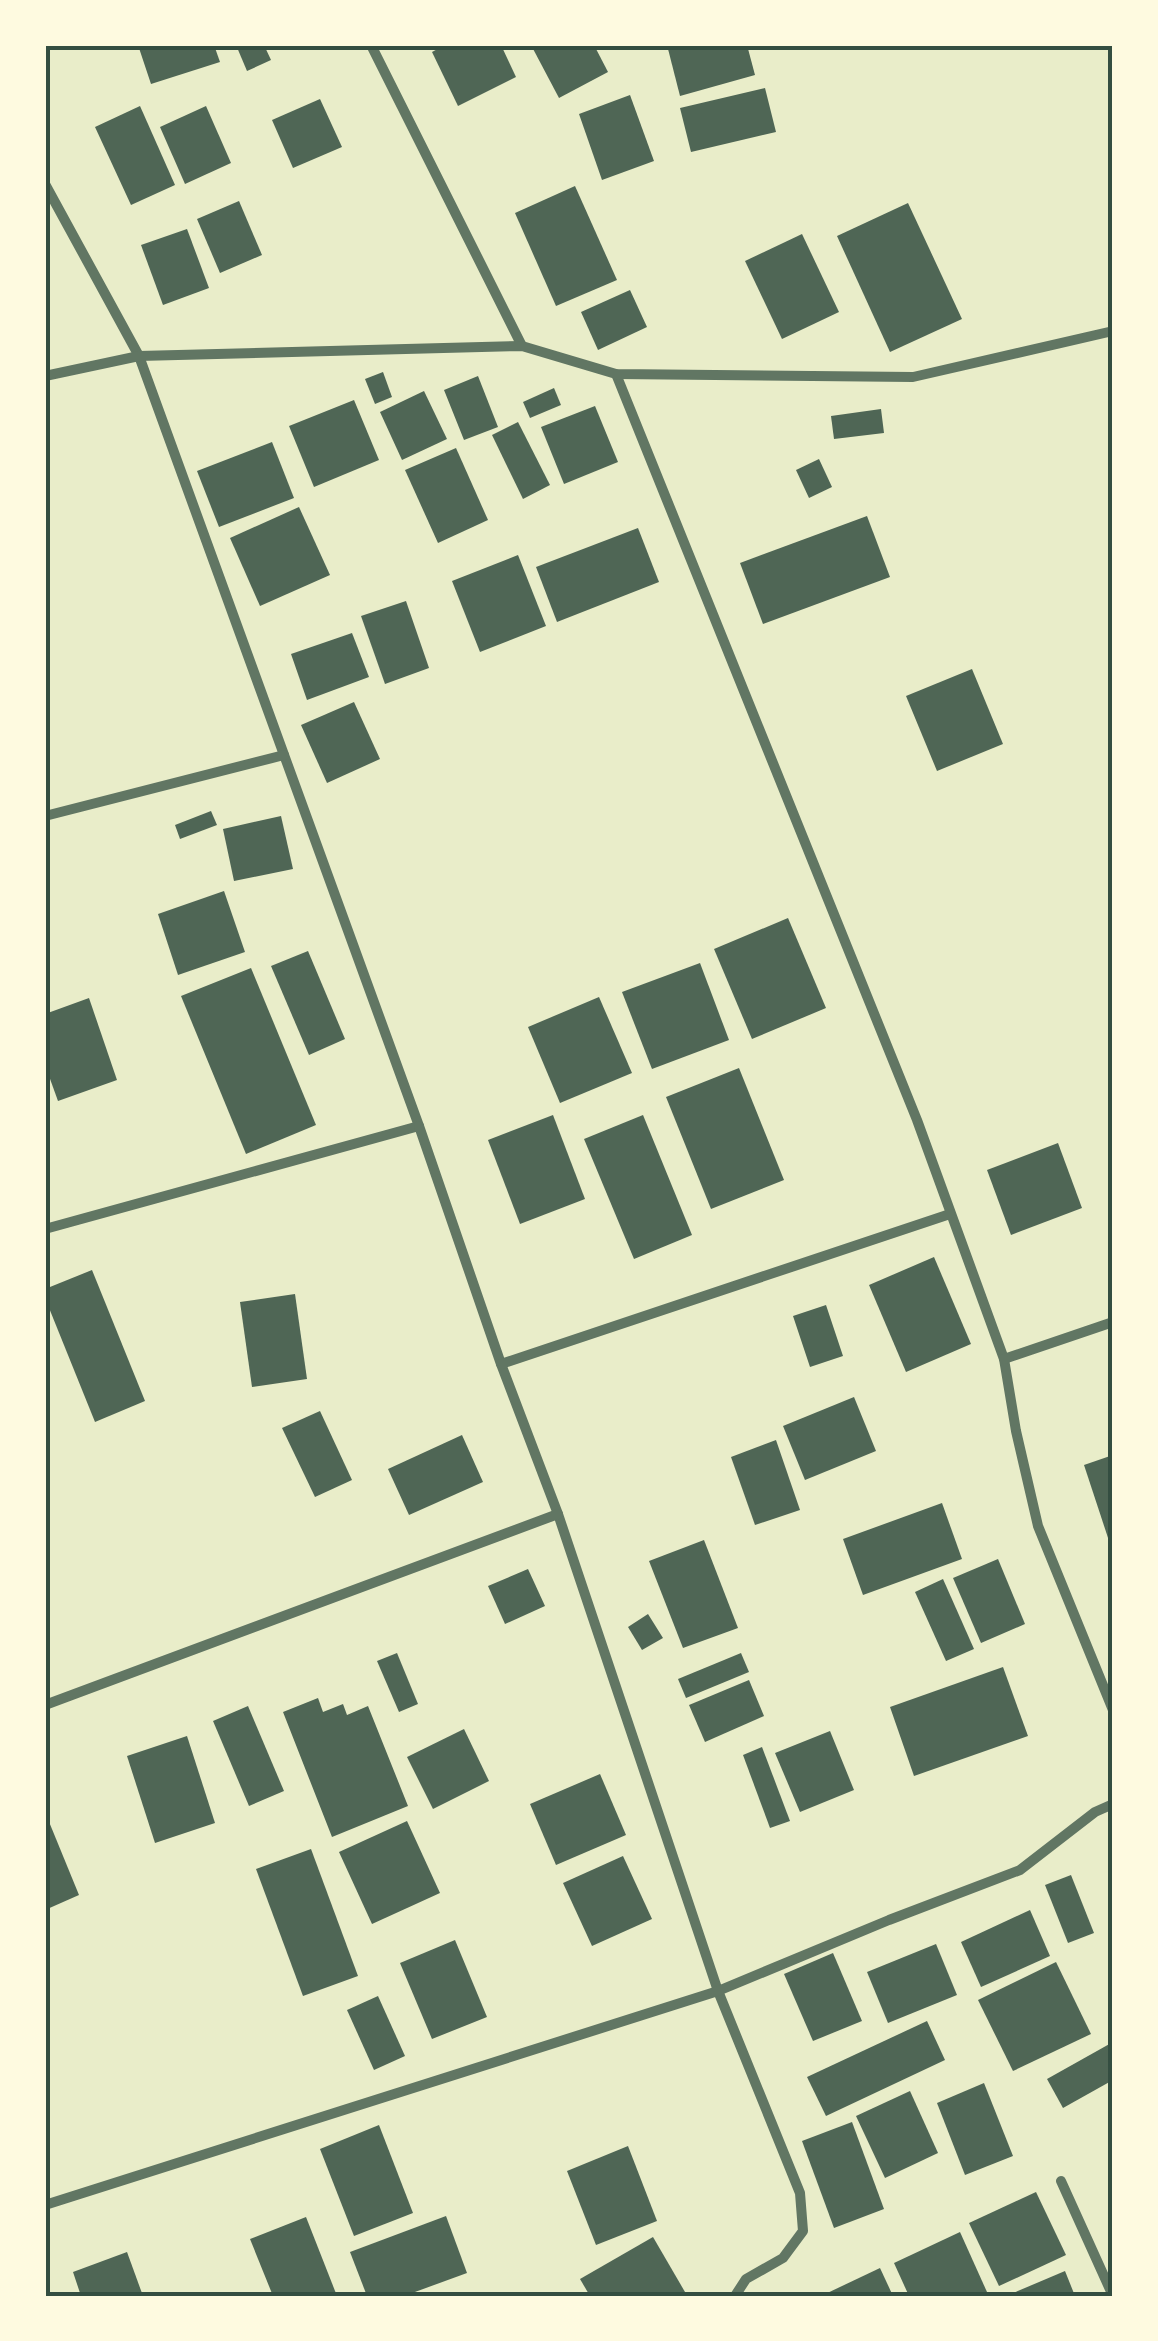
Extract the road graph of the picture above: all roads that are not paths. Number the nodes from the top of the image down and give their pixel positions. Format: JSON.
{"nodes":[{"id":1,"x":371,"y":45,"type":"edge"},
{"id":2,"x":45,"y":184,"type":"edge"},
{"id":3,"x":1113,"y":331,"type":"edge"},
{"id":4,"x":522,"y":346,"type":"junction"},
{"id":5,"x":139,"y":356,"type":"junction"},
{"id":6,"x":616,"y":374,"type":"junction"},
{"id":7,"x":45,"y":376,"type":"edge"},
{"id":8,"x":284,"y":755,"type":"junction"},
{"id":9,"x":45,"y":816,"type":"edge"},
{"id":10,"x":419,"y":1126,"type":"junction"},
{"id":11,"x":950,"y":1214,"type":"junction"},
{"id":12,"x":45,"y":1229,"type":"edge"},
{"id":13,"x":1113,"y":1322,"type":"edge"},
{"id":14,"x":1004,"y":1359,"type":"junction"},
{"id":15,"x":500,"y":1364,"type":"junction"},
{"id":16,"x":558,"y":1514,"type":"junction"},
{"id":17,"x":45,"y":1705,"type":"edge"},
{"id":18,"x":1113,"y":1710,"type":"edge"},
{"id":19,"x":1113,"y":1804,"type":"edge"},
{"id":20,"x":718,"y":1991,"type":"junction"},
{"id":21,"x":1061,"y":2180,"type":"dead end"},
{"id":22,"x":45,"y":2204,"type":"edge"},
{"id":23,"x":735,"y":2296,"type":"edge"},
{"id":24,"x":1113,"y":2296,"type":"edge"}],
"edges":[{"from":1,"to":4,"type":"street"},
{"from":2,"to":5,"type":"street"},
{"from":3,"to":6,"type":"street"},
{"from":4,"to":5,"type":"street"},
{"from":4,"to":6,"type":"street"},
{"from":5,"to":7,"type":"street"},
{"from":5,"to":8,"type":"street"},
{"from":6,"to":11,"type":"street"},
{"from":8,"to":9,"type":"street"},
{"from":8,"to":10,"type":"street"},
{"from":10,"to":12,"type":"street"},
{"from":10,"to":15,"type":"street"},
{"from":11,"to":14,"type":"street"},
{"from":11,"to":15,"type":"street"},
{"from":13,"to":14,"type":"street"},
{"from":14,"to":18,"type":"street"},
{"from":15,"to":16,"type":"street"},
{"from":16,"to":17,"type":"street"},
{"from":16,"to":20,"type":"street"},
{"from":19,"to":20,"type":"street"},
{"from":20,"to":22,"type":"street"},
{"from":20,"to":23,"type":"street"},
{"from":21,"to":24,"type":"street"}]}
